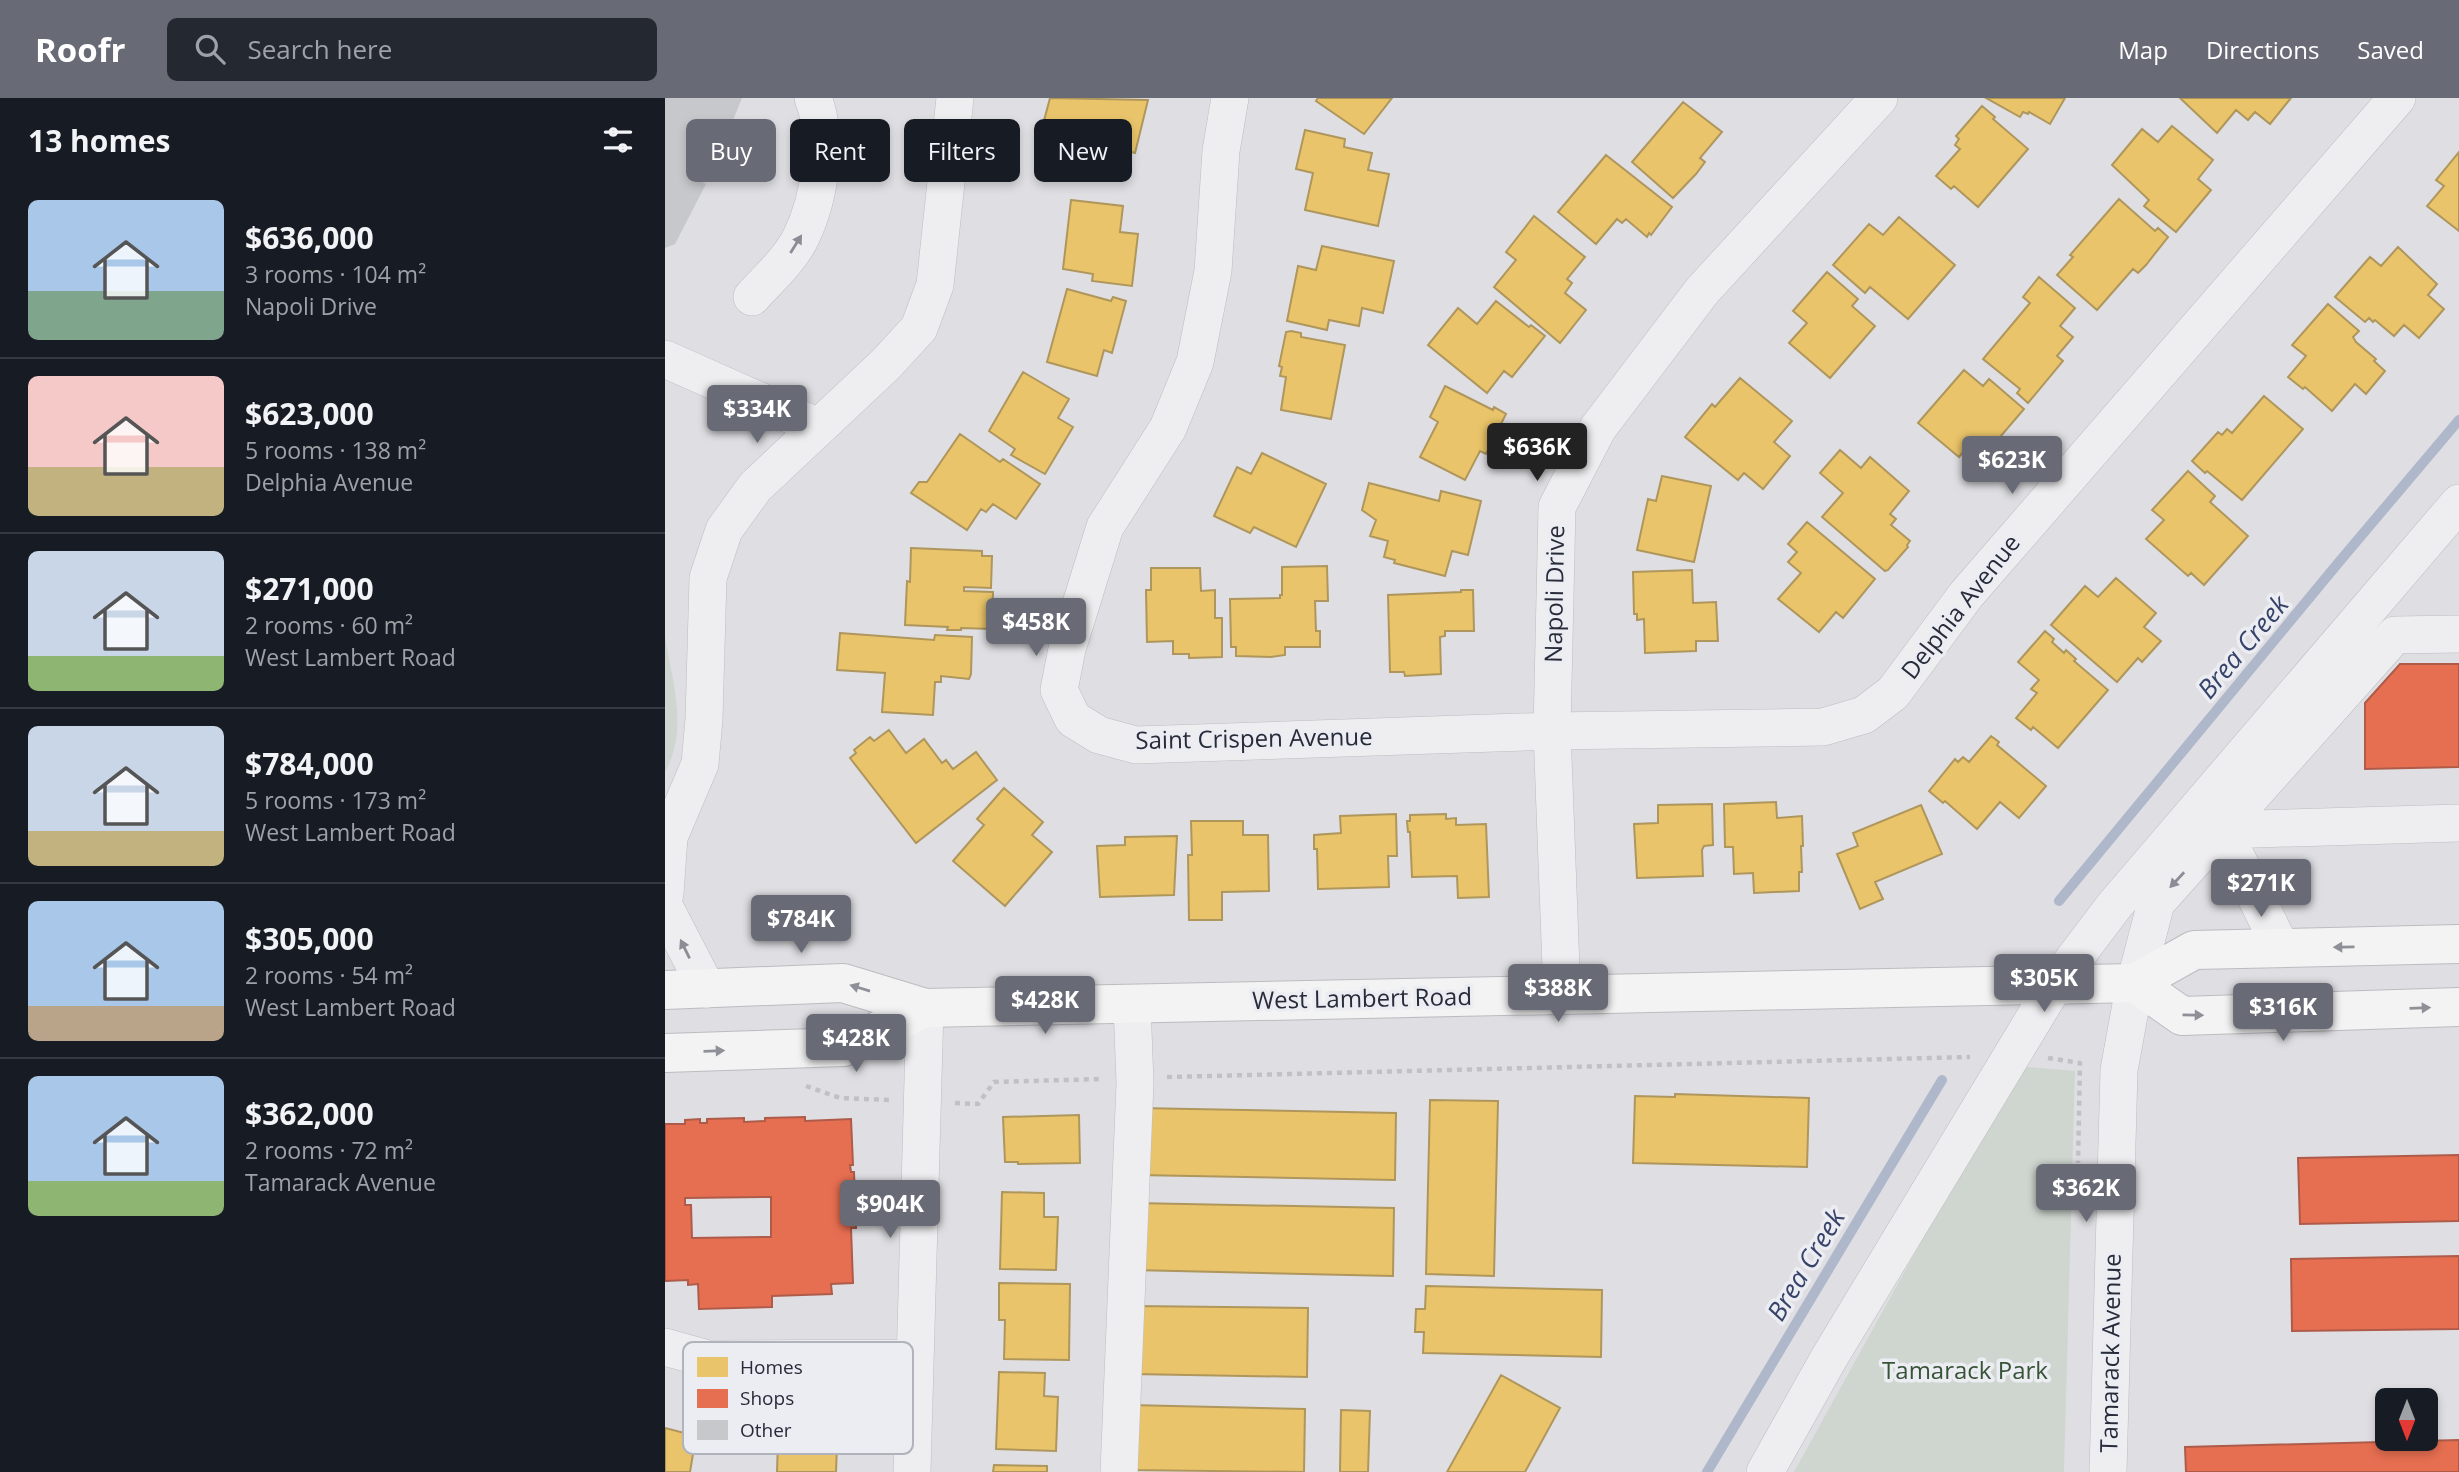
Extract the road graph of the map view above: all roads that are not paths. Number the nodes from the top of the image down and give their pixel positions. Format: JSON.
{"nodes":[{"id":1,"x":813,"y":98,"type":"edge"},
{"id":2,"x":955,"y":98,"type":"edge"},
{"id":3,"x":1230,"y":98,"type":"edge"},
{"id":4,"x":1879,"y":98,"type":"edge"},
{"id":5,"x":2397,"y":98,"type":"edge"},
{"id":6,"x":753,"y":297,"type":"dead end"},
{"id":7,"x":665,"y":359,"type":"edge"},
{"id":8,"x":818,"y":427,"type":"junction"},
{"id":9,"x":2459,"y":503,"type":"edge"},
{"id":10,"x":2452,"y":626,"type":"edge"},
{"id":11,"x":1552,"y":731,"type":"junction"},
{"id":12,"x":2459,"y":823,"type":"edge"},
{"id":13,"x":2223,"y":830,"type":"junction"},
{"id":14,"x":665,"y":894,"type":"edge"},
{"id":15,"x":665,"y":908,"type":"edge"},
{"id":16,"x":2459,"y":944,"type":"edge"},
{"id":17,"x":2281,"y":948,"type":"junction"},
{"id":18,"x":2135,"y":983,"type":"junction"},
{"id":19,"x":2055,"y":984,"type":"junction"},
{"id":20,"x":665,"y":989,"type":"edge"},
{"id":21,"x":707,"y":989,"type":"junction"},
{"id":22,"x":1562,"y":994,"type":"junction"},
{"id":23,"x":1132,"y":1004,"type":"junction"},
{"id":24,"x":2459,"y":1007,"type":"edge"},
{"id":25,"x":925,"y":1008,"type":"junction"},
{"id":26,"x":665,"y":1053,"type":"edge"},
{"id":27,"x":665,"y":1347,"type":"edge"},
{"id":28,"x":683,"y":1352,"type":"edge"},
{"id":29,"x":915,"y":1358,"type":"joint"},
{"id":30,"x":913,"y":1434,"type":"edge"},
{"id":31,"x":912,"y":1454,"type":"edge"},
{"id":32,"x":912,"y":1472,"type":"edge"},
{"id":33,"x":1119,"y":1472,"type":"edge"},
{"id":34,"x":1765,"y":1472,"type":"edge"},
{"id":35,"x":2108,"y":1472,"type":"edge"}],
"edges":[{"from":6,"to":1,"type":"street","one_way":true},
{"from":2,"to":8,"type":"street"},
{"from":3,"to":11,"type":"street","name":"Saint Crispen Avenue"},
{"from":4,"to":11,"type":"street","name":"Napoli Drive"},
{"from":5,"to":11,"type":"street","name":"Delphia Avenue"},
{"from":7,"to":8,"type":"street"},
{"from":8,"to":14,"type":"street"},
{"from":9,"to":19,"type":"street"},
{"from":10,"to":13,"type":"street","name":"Tamarack Avenue"},
{"from":11,"to":22,"type":"street","name":"Napoli Drive"},
{"from":12,"to":13,"type":"street"},
{"from":13,"to":17,"type":"street"},
{"from":13,"to":18,"type":"street","name":"Tamarack Avenue","one_way":true},
{"from":21,"to":15,"type":"street","one_way":true},
{"from":16,"to":17,"type":"main road","name":"West Lambert Road","one_way":true},
{"from":17,"to":18,"type":"main road","name":"West Lambert Road"},
{"from":18,"to":19,"type":"main road","name":"West Lambert Road"},
{"from":18,"to":24,"type":"main road","one_way":true},
{"from":18,"to":35,"type":"street","name":"Tamarack Avenue"},
{"from":19,"to":22,"type":"main road","name":"West Lambert Road"},
{"from":19,"to":34,"type":"street"},
{"from":20,"to":21,"type":"main road","name":"West Lambert Road"},
{"from":25,"to":21,"type":"main road","name":"West Lambert Road","one_way":true},
{"from":22,"to":23,"type":"main road","name":"West Lambert Road"},
{"from":23,"to":25,"type":"main road","name":"West Lambert Road"},
{"from":23,"to":33,"type":"street"},
{"from":26,"to":25,"type":"main road","name":"West Lambert Road","one_way":true},
{"from":25,"to":29,"type":"street"},
{"from":27,"to":28,"type":"street"},
{"from":29,"to":30,"type":"street"},
{"from":31,"to":32,"type":"street"}]}
